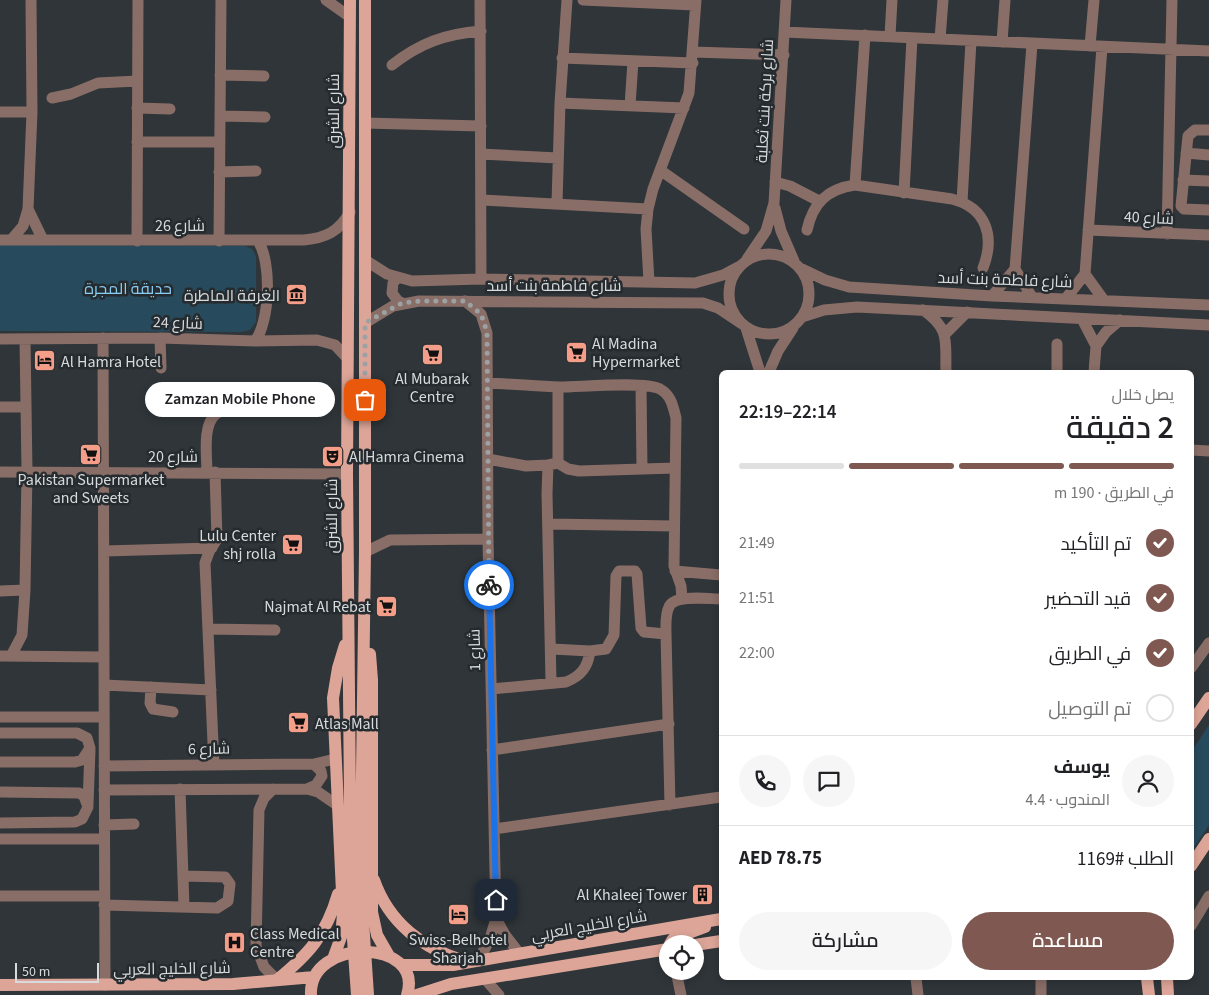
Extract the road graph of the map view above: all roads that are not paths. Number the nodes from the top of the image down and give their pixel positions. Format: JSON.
{"nodes":[{"id":1,"x":31,"y":0,"type":"edge"},
{"id":2,"x":138,"y":0,"type":"edge"},
{"id":3,"x":220,"y":0,"type":"edge"},
{"id":4,"x":326,"y":0,"type":"edge"},
{"id":5,"x":350,"y":0,"type":"edge"},
{"id":6,"x":366,"y":0,"type":"edge"},
{"id":7,"x":480,"y":0,"type":"edge"},
{"id":8,"x":567,"y":0,"type":"edge"},
{"id":9,"x":583,"y":0,"type":"edge"},
{"id":10,"x":786,"y":0,"type":"edge"},
{"id":11,"x":892,"y":0,"type":"edge"},
{"id":12,"x":943,"y":0,"type":"edge"},
{"id":13,"x":1005,"y":0,"type":"edge"},
{"id":14,"x":1094,"y":0,"type":"edge"},
{"id":15,"x":1172,"y":0,"type":"edge"},
{"id":16,"x":696,"y":2,"type":"edge"},
{"id":17,"x":350,"y":17,"type":"junction"},
{"id":18,"x":480,"y":31,"type":"junction"},
{"id":19,"x":784,"y":32,"type":"junction"},
{"id":20,"x":865,"y":35,"type":"junction"},
{"id":21,"x":890,"y":36,"type":"junction"},
{"id":22,"x":912,"y":38,"type":"junction"},
{"id":23,"x":940,"y":39,"type":"junction"},
{"id":24,"x":971,"y":41,"type":"junction"},
{"id":25,"x":1002,"y":42,"type":"junction"},
{"id":26,"x":1032,"y":44,"type":"junction"},
{"id":27,"x":1096,"y":46,"type":"junction"},
{"id":28,"x":1169,"y":49,"type":"junction"},
{"id":29,"x":1209,"y":51,"type":"edge"},
{"id":30,"x":784,"y":55,"type":"junction"},
{"id":31,"x":562,"y":58,"type":"junction"},
{"id":32,"x":693,"y":58,"type":"junction"},
{"id":33,"x":633,"y":61,"type":"junction"},
{"id":34,"x":392,"y":65,"type":"dead end"},
{"id":35,"x":220,"y":75,"type":"junction"},
{"id":36,"x":264,"y":76,"type":"dead end"},
{"id":37,"x":137,"y":81,"type":"junction"},
{"id":38,"x":52,"y":98,"type":"dead end"},
{"id":39,"x":560,"y":103,"type":"junction"},
{"id":40,"x":630,"y":106,"type":"junction"},
{"id":41,"x":137,"y":108,"type":"junction"},
{"id":42,"x":684,"y":108,"type":"junction"},
{"id":43,"x":170,"y":109,"type":"dead end"},
{"id":44,"x":0,"y":112,"type":"edge"},
{"id":45,"x":32,"y":112,"type":"junction"},
{"id":46,"x":220,"y":116,"type":"junction"},
{"id":47,"x":264,"y":117,"type":"dead end"},
{"id":48,"x":365,"y":123,"type":"junction"},
{"id":49,"x":481,"y":126,"type":"junction"},
{"id":50,"x":1209,"y":130,"type":"edge"},
{"id":51,"x":137,"y":142,"type":"junction"},
{"id":52,"x":219,"y":142,"type":"junction"},
{"id":53,"x":1186,"y":153,"type":"junction"},
{"id":54,"x":482,"y":154,"type":"junction"},
{"id":55,"x":1209,"y":156,"type":"edge"},
{"id":56,"x":558,"y":158,"type":"junction"},
{"id":57,"x":660,"y":170,"type":"junction"},
{"id":58,"x":256,"y":171,"type":"dead end"},
{"id":59,"x":219,"y":172,"type":"junction"},
{"id":60,"x":1183,"y":180,"type":"junction"},
{"id":61,"x":1209,"y":181,"type":"edge"},
{"id":62,"x":775,"y":182,"type":"junction"},
{"id":63,"x":855,"y":185,"type":"junction"},
{"id":64,"x":904,"y":193,"type":"junction"},
{"id":65,"x":482,"y":200,"type":"junction"},
{"id":66,"x":819,"y":202,"type":"junction"},
{"id":67,"x":962,"y":202,"type":"junction"},
{"id":68,"x":557,"y":203,"type":"junction"},
{"id":69,"x":774,"y":203,"type":"junction"},
{"id":70,"x":28,"y":209,"type":"junction"},
{"id":71,"x":648,"y":209,"type":"junction"},
{"id":72,"x":1209,"y":210,"type":"edge"},
{"id":73,"x":350,"y":212,"type":"junction"},
{"id":74,"x":744,"y":229,"type":"dead end"},
{"id":75,"x":807,"y":230,"type":"dead end"},
{"id":76,"x":1088,"y":230,"type":"junction"},
{"id":77,"x":1167,"y":234,"type":"junction"},
{"id":78,"x":1209,"y":236,"type":"edge"},
{"id":79,"x":6,"y":240,"type":"edge"},
{"id":80,"x":43,"y":240,"type":"junction"},
{"id":81,"x":137,"y":241,"type":"junction"},
{"id":82,"x":219,"y":241,"type":"junction"},
{"id":83,"x":258,"y":242,"type":"junction"},
{"id":84,"x":747,"y":259,"type":"junction"},
{"id":85,"x":365,"y":260,"type":"junction"},
{"id":86,"x":798,"y":265,"type":"junction"},
{"id":87,"x":738,"y":267,"type":"junction"},
{"id":88,"x":983,"y":268,"type":"dead end"},
{"id":89,"x":1015,"y":269,"type":"junction"},
{"id":90,"x":1085,"y":274,"type":"junction"},
{"id":91,"x":397,"y":278,"type":"junction"},
{"id":92,"x":481,"y":279,"type":"junction"},
{"id":93,"x":649,"y":282,"type":"junction"},
{"id":94,"x":992,"y":296,"type":"junction"},
{"id":95,"x":1032,"y":297,"type":"junction"},
{"id":96,"x":1067,"y":297,"type":"junction"},
{"id":97,"x":1104,"y":299,"type":"junction"},
{"id":98,"x":465,"y":301,"type":"junction"},
{"id":99,"x":402,"y":303,"type":"junction"},
{"id":100,"x":1209,"y":305,"type":"edge"},
{"id":101,"x":923,"y":310,"type":"junction"},
{"id":102,"x":967,"y":312,"type":"junction"},
{"id":103,"x":1082,"y":318,"type":"junction"},
{"id":104,"x":1120,"y":320,"type":"junction"},
{"id":105,"x":799,"y":321,"type":"junction"},
{"id":106,"x":365,"y":323,"type":"junction"},
{"id":107,"x":1209,"y":325,"type":"edge"},
{"id":108,"x":744,"y":326,"type":"junction"},
{"id":109,"x":945,"y":334,"type":"junction"},
{"id":110,"x":103,"y":338,"type":"junction"},
{"id":111,"x":160,"y":338,"type":"junction"},
{"id":112,"x":0,"y":339,"type":"edge"},
{"id":113,"x":25,"y":339,"type":"junction"},
{"id":114,"x":255,"y":341,"type":"junction"},
{"id":115,"x":1057,"y":344,"type":"dead end"},
{"id":116,"x":1096,"y":346,"type":"junction"},
{"id":117,"x":348,"y":359,"type":"junction"},
{"id":118,"x":161,"y":368,"type":"dead end"},
{"id":119,"x":759,"y":370,"type":"edge"},
{"id":120,"x":770,"y":370,"type":"edge"},
{"id":121,"x":946,"y":370,"type":"edge"},
{"id":122,"x":1057,"y":370,"type":"edge"},
{"id":123,"x":1094,"y":370,"type":"edge"},
{"id":124,"x":487,"y":383,"type":"junction"},
{"id":125,"x":641,"y":386,"type":"junction"},
{"id":126,"x":558,"y":387,"type":"junction"},
{"id":127,"x":247,"y":391,"type":"dead end"},
{"id":128,"x":0,"y":407,"type":"edge"},
{"id":129,"x":26,"y":407,"type":"junction"},
{"id":130,"x":1194,"y":450,"type":"edge"},
{"id":131,"x":1209,"y":451,"type":"edge"},
{"id":132,"x":488,"y":460,"type":"junction"},
{"id":133,"x":553,"y":464,"type":"junction"},
{"id":134,"x":675,"y":468,"type":"junction"},
{"id":135,"x":642,"y":469,"type":"junction"},
{"id":136,"x":104,"y":471,"type":"junction"},
{"id":137,"x":0,"y":472,"type":"edge"},
{"id":138,"x":27,"y":472,"type":"junction"},
{"id":139,"x":211,"y":472,"type":"junction"},
{"id":140,"x":347,"y":474,"type":"junction"},
{"id":141,"x":549,"y":524,"type":"junction"},
{"id":142,"x":674,"y":526,"type":"junction"},
{"id":143,"x":488,"y":539,"type":"junction"},
{"id":144,"x":212,"y":548,"type":"junction"},
{"id":145,"x":104,"y":550,"type":"junction"},
{"id":146,"x":365,"y":552,"type":"junction"},
{"id":147,"x":675,"y":571,"type":"junction"},
{"id":148,"x":719,"y":575,"type":"edge"},
{"id":149,"x":25,"y":590,"type":"junction"},
{"id":150,"x":0,"y":591,"type":"edge"},
{"id":151,"x":682,"y":599,"type":"junction"},
{"id":152,"x":719,"y":599,"type":"edge"},
{"id":153,"x":208,"y":629,"type":"junction"},
{"id":154,"x":275,"y":630,"type":"dead end"},
{"id":155,"x":666,"y":634,"type":"junction"},
{"id":156,"x":22,"y":635,"type":"junction"},
{"id":157,"x":348,"y":638,"type":"junction"},
{"id":158,"x":364,"y":638,"type":"junction"},
{"id":159,"x":1206,"y":647,"type":"edge"},
{"id":160,"x":552,"y":649,"type":"junction"},
{"id":161,"x":590,"y":652,"type":"junction"},
{"id":162,"x":1194,"y":652,"type":"edge"},
{"id":163,"x":5,"y":656,"type":"edge"},
{"id":164,"x":34,"y":656,"type":"junction"},
{"id":165,"x":104,"y":656,"type":"junction"},
{"id":166,"x":1194,"y":664,"type":"edge"},
{"id":167,"x":551,"y":682,"type":"junction"},
{"id":168,"x":104,"y":685,"type":"junction"},
{"id":169,"x":151,"y":687,"type":"junction"},
{"id":170,"x":491,"y":689,"type":"junction"},
{"id":171,"x":211,"y":690,"type":"junction"},
{"id":172,"x":1209,"y":698,"type":"edge"},
{"id":173,"x":173,"y":712,"type":"dead end"},
{"id":174,"x":0,"y":717,"type":"edge"},
{"id":175,"x":104,"y":717,"type":"junction"},
{"id":176,"x":1194,"y":720,"type":"edge"},
{"id":177,"x":669,"y":724,"type":"junction"},
{"id":178,"x":0,"y":733,"type":"edge"},
{"id":179,"x":90,"y":748,"type":"junction"},
{"id":180,"x":492,"y":750,"type":"junction"},
{"id":181,"x":335,"y":759,"type":"junction"},
{"id":182,"x":0,"y":762,"type":"edge"},
{"id":183,"x":314,"y":764,"type":"junction"},
{"id":184,"x":214,"y":765,"type":"junction"},
{"id":185,"x":104,"y":766,"type":"junction"},
{"id":186,"x":180,"y":789,"type":"junction"},
{"id":187,"x":272,"y":789,"type":"junction"},
{"id":188,"x":104,"y":790,"type":"junction"},
{"id":189,"x":307,"y":790,"type":"junction"},
{"id":190,"x":0,"y":792,"type":"edge"},
{"id":191,"x":719,"y":797,"type":"edge"},
{"id":192,"x":337,"y":805,"type":"junction"},
{"id":193,"x":670,"y":805,"type":"junction"},
{"id":194,"x":88,"y":807,"type":"junction"},
{"id":195,"x":0,"y":823,"type":"edge"},
{"id":196,"x":134,"y":824,"type":"dead end"},
{"id":197,"x":104,"y":825,"type":"junction"},
{"id":198,"x":494,"y":829,"type":"junction"},
{"id":199,"x":0,"y":839,"type":"edge"},
{"id":200,"x":104,"y":839,"type":"junction"},
{"id":201,"x":1207,"y":844,"type":"edge"},
{"id":202,"x":1194,"y":862,"type":"edge"},
{"id":203,"x":370,"y":871,"type":"junction"},
{"id":204,"x":183,"y":876,"type":"junction"},
{"id":205,"x":342,"y":877,"type":"junction"},
{"id":206,"x":0,"y":896,"type":"edge"},
{"id":207,"x":1209,"y":896,"type":"edge"},
{"id":208,"x":104,"y":900,"type":"junction"},
{"id":209,"x":184,"y":907,"type":"junction"},
{"id":210,"x":357,"y":909,"type":"junction"},
{"id":211,"x":496,"y":918,"type":"junction"},
{"id":212,"x":719,"y":918,"type":"edge"},
{"id":213,"x":719,"y":919,"type":"edge"},
{"id":214,"x":1194,"y":921,"type":"edge"},
{"id":215,"x":685,"y":935,"type":"edge"},
{"id":216,"x":719,"y":942,"type":"edge"},
{"id":217,"x":704,"y":944,"type":"edge"},
{"id":218,"x":659,"y":950,"type":"edge"},
{"id":219,"x":519,"y":953,"type":"junction"},
{"id":220,"x":389,"y":956,"type":"junction"},
{"id":221,"x":333,"y":959,"type":"junction"},
{"id":222,"x":474,"y":961,"type":"junction"},
{"id":223,"x":402,"y":965,"type":"junction"},
{"id":224,"x":314,"y":977,"type":"junction"},
{"id":225,"x":485,"y":979,"type":"junction"},
{"id":226,"x":276,"y":980,"type":"junction"},
{"id":227,"x":678,"y":980,"type":"edge"},
{"id":228,"x":916,"y":980,"type":"edge"},
{"id":229,"x":1041,"y":980,"type":"edge"},
{"id":230,"x":1141,"y":980,"type":"edge"},
{"id":231,"x":1147,"y":980,"type":"edge"},
{"id":232,"x":1167,"y":980,"type":"edge"},
{"id":233,"x":1171,"y":980,"type":"edge"},
{"id":234,"x":0,"y":985,"type":"edge"},
{"id":235,"x":27,"y":985,"type":"junction"},
{"id":236,"x":105,"y":985,"type":"junction"},
{"id":237,"x":0,"y":990,"type":"edge"},
{"id":238,"x":1168,"y":993,"type":"edge"},
{"id":239,"x":1149,"y":994,"type":"edge"},
{"id":240,"x":312,"y":995,"type":"edge"},
{"id":241,"x":357,"y":995,"type":"edge"},
{"id":242,"x":368,"y":995,"type":"edge"},
{"id":243,"x":407,"y":995,"type":"edge"},
{"id":244,"x":416,"y":995,"type":"edge"},
{"id":245,"x":454,"y":995,"type":"edge"},
{"id":246,"x":499,"y":995,"type":"edge"},
{"id":247,"x":681,"y":995,"type":"edge"},
{"id":248,"x":918,"y":995,"type":"edge"},
{"id":249,"x":1041,"y":995,"type":"edge"}],
"edges":[{"from":1,"to":45,"type":"street"},
{"from":2,"to":37,"type":"street"},
{"from":3,"to":35,"type":"street"},
{"from":4,"to":17,"type":"street"},
{"from":5,"to":17,"type":"main road","name":"شارع الشرق"},
{"from":6,"to":48,"type":"main road","name":"شارع الشرق"},
{"from":7,"to":18,"type":"street"},
{"from":8,"to":31,"type":"street"},
{"from":9,"to":16,"type":"street"},
{"from":10,"to":19,"type":"street","name":"شارع بركة بنت ثعلبة"},
{"from":11,"to":21,"type":"street"},
{"from":12,"to":23,"type":"street"},
{"from":13,"to":25,"type":"street"},
{"from":14,"to":27,"type":"street"},
{"from":15,"to":28,"type":"street"},
{"from":16,"to":32,"type":"street"},
{"from":17,"to":73,"type":"main road","name":"شارع الشرق"},
{"from":18,"to":34,"type":"street"},
{"from":18,"to":49,"type":"street"},
{"from":19,"to":20,"type":"street"},
{"from":19,"to":30,"type":"street","name":"شارع بركة بنت ثعلبة"},
{"from":20,"to":21,"type":"street"},
{"from":20,"to":63,"type":"street"},
{"from":21,"to":22,"type":"street"},
{"from":22,"to":23,"type":"street"},
{"from":22,"to":64,"type":"street"},
{"from":23,"to":24,"type":"street"},
{"from":24,"to":25,"type":"street"},
{"from":24,"to":67,"type":"street"},
{"from":25,"to":26,"type":"street"},
{"from":26,"to":27,"type":"street"},
{"from":26,"to":89,"type":"street"},
{"from":27,"to":28,"type":"street"},
{"from":27,"to":76,"type":"street"},
{"from":28,"to":29,"type":"street"},
{"from":28,"to":77,"type":"street"},
{"from":30,"to":32,"type":"street"},
{"from":30,"to":62,"type":"street","name":"شارع بركة بنت ثعلبة"},
{"from":31,"to":33,"type":"street"},
{"from":31,"to":39,"type":"street"},
{"from":32,"to":33,"type":"street"},
{"from":32,"to":42,"type":"street"},
{"from":33,"to":40,"type":"street"},
{"from":35,"to":36,"type":"street"},
{"from":35,"to":46,"type":"street"},
{"from":37,"to":38,"type":"street"},
{"from":37,"to":41,"type":"street"},
{"from":39,"to":40,"type":"street"},
{"from":39,"to":56,"type":"street"},
{"from":40,"to":42,"type":"street"},
{"from":41,"to":43,"type":"street"},
{"from":41,"to":51,"type":"street"},
{"from":42,"to":57,"type":"street"},
{"from":44,"to":45,"type":"street"},
{"from":45,"to":70,"type":"street"},
{"from":46,"to":47,"type":"street"},
{"from":46,"to":52,"type":"street"},
{"from":48,"to":49,"type":"street"},
{"from":48,"to":85,"type":"main road","name":"شارع الشرق"},
{"from":49,"to":54,"type":"street"},
{"from":50,"to":53,"type":"street"},
{"from":51,"to":52,"type":"street"},
{"from":51,"to":81,"type":"street"},
{"from":52,"to":59,"type":"street"},
{"from":53,"to":55,"type":"street"},
{"from":53,"to":60,"type":"street"},
{"from":54,"to":56,"type":"street"},
{"from":54,"to":65,"type":"street"},
{"from":56,"to":68,"type":"street"},
{"from":57,"to":71,"type":"street"},
{"from":57,"to":74,"type":"street"},
{"from":58,"to":59,"type":"street"},
{"from":59,"to":82,"type":"street"},
{"from":60,"to":61,"type":"street"},
{"from":60,"to":72,"type":"street"},
{"from":62,"to":66,"type":"street"},
{"from":62,"to":69,"type":"street","name":"شارع بركة بنت ثعلبة"},
{"from":63,"to":64,"type":"street"},
{"from":63,"to":66,"type":"street"},
{"from":64,"to":67,"type":"street"},
{"from":65,"to":68,"type":"street"},
{"from":65,"to":92,"type":"street"},
{"from":66,"to":75,"type":"street"},
{"from":67,"to":88,"type":"street"},
{"from":68,"to":71,"type":"street"},
{"from":69,"to":84,"type":"street","name":"شارع بركة بنت ثعلبة"},
{"from":69,"to":86,"type":"street","name":"شارع بركة بنت ثعلبة"},
{"from":70,"to":79,"type":"street"},
{"from":70,"to":80,"type":"street"},
{"from":71,"to":93,"type":"street"},
{"from":73,"to":83,"type":"street","name":"شارع 26"},
{"from":73,"to":117,"type":"main road","name":"شارع الشرق"},
{"from":76,"to":77,"type":"street","name":"شارع 40"},
{"from":76,"to":90,"type":"street"},
{"from":77,"to":78,"type":"street","name":"شارع 40"},
{"from":79,"to":80,"type":"street","name":"شارع 26"},
{"from":80,"to":81,"type":"street","name":"شارع 26"},
{"from":81,"to":82,"type":"street","name":"شارع 26"},
{"from":82,"to":83,"type":"street","name":"شارع 26"},
{"from":83,"to":114,"type":"street"},
{"from":84,"to":86,"type":"street"},
{"from":84,"to":87,"type":"street"},
{"from":85,"to":91,"type":"street","name":"شارع فاطمة بنت أسد"},
{"from":85,"to":106,"type":"main road","name":"شارع الشرق"},
{"from":86,"to":94,"type":"street","name":"شارع فاطمة بنت أسد"},
{"from":86,"to":105,"type":"street"},
{"from":87,"to":93,"type":"street","name":"شارع فاطمة بنت أسد"},
{"from":87,"to":108,"type":"street"},
{"from":89,"to":94,"type":"street"},
{"from":89,"to":95,"type":"street"},
{"from":90,"to":96,"type":"street"},
{"from":90,"to":97,"type":"street"},
{"from":91,"to":92,"type":"street","name":"شارع فاطمة بنت أسد"},
{"from":91,"to":99,"type":"street"},
{"from":92,"to":93,"type":"street","name":"شارع فاطمة بنت أسد"},
{"from":94,"to":95,"type":"street","name":"شارع فاطمة بنت أسد"},
{"from":95,"to":96,"type":"street","name":"شارع فاطمة بنت أسد"},
{"from":96,"to":97,"type":"street","name":"شارع فاطمة بنت أسد"},
{"from":97,"to":100,"type":"street","name":"شارع فاطمة بنت أسد"},
{"from":98,"to":99,"type":"street","name":"شارع فاطمة بنت أسد"},
{"from":98,"to":108,"type":"street","name":"شارع فاطمة بنت أسد"},
{"from":98,"to":124,"type":"street","name":"شارع 1"},
{"from":99,"to":106,"type":"street","name":"شارع فاطمة بنت أسد"},
{"from":101,"to":102,"type":"street"},
{"from":101,"to":105,"type":"street"},
{"from":101,"to":109,"type":"street"},
{"from":102,"to":103,"type":"street"},
{"from":102,"to":109,"type":"street"},
{"from":103,"to":104,"type":"street"},
{"from":103,"to":116,"type":"street"},
{"from":104,"to":107,"type":"street"},
{"from":104,"to":116,"type":"street"},
{"from":105,"to":108,"type":"street"},
{"from":105,"to":120,"type":"street"},
{"from":106,"to":146,"type":"main road","name":"شارع الشرق"},
{"from":108,"to":119,"type":"street"},
{"from":109,"to":121,"type":"street"},
{"from":110,"to":111,"type":"street","name":"شارع 24"},
{"from":110,"to":113,"type":"street","name":"شارع 24"},
{"from":110,"to":136,"type":"street"},
{"from":111,"to":114,"type":"street","name":"شارع 24"},
{"from":111,"to":118,"type":"street"},
{"from":112,"to":113,"type":"street","name":"شارع 24"},
{"from":113,"to":129,"type":"street"},
{"from":114,"to":117,"type":"street","name":"شارع 24"},
{"from":115,"to":122,"type":"street"},
{"from":116,"to":123,"type":"street"},
{"from":117,"to":140,"type":"main road","name":"شارع الشرق"},
{"from":124,"to":126,"type":"street"},
{"from":124,"to":132,"type":"street","name":"شارع 1"},
{"from":125,"to":126,"type":"street"},
{"from":125,"to":134,"type":"street"},
{"from":125,"to":135,"type":"street"},
{"from":126,"to":133,"type":"street"},
{"from":127,"to":139,"type":"street"},
{"from":128,"to":129,"type":"street"},
{"from":129,"to":138,"type":"street"},
{"from":130,"to":131,"type":"street"},
{"from":132,"to":133,"type":"street"},
{"from":132,"to":143,"type":"street","name":"شارع 1"},
{"from":133,"to":135,"type":"street"},
{"from":133,"to":141,"type":"street"},
{"from":134,"to":135,"type":"street"},
{"from":134,"to":142,"type":"street"},
{"from":136,"to":138,"type":"street","name":"شارع 20"},
{"from":136,"to":139,"type":"street","name":"شارع 20"},
{"from":136,"to":145,"type":"street"},
{"from":137,"to":138,"type":"street","name":"شارع 20"},
{"from":138,"to":149,"type":"street"},
{"from":139,"to":140,"type":"street","name":"شارع 20"},
{"from":139,"to":144,"type":"street"},
{"from":140,"to":157,"type":"main road","name":"شارع الشرق"},
{"from":141,"to":142,"type":"street"},
{"from":141,"to":160,"type":"street"},
{"from":142,"to":147,"type":"street"},
{"from":143,"to":146,"type":"street"},
{"from":143,"to":170,"type":"street","name":"شارع 1"},
{"from":144,"to":145,"type":"street"},
{"from":144,"to":153,"type":"street"},
{"from":145,"to":165,"type":"street"},
{"from":146,"to":158,"type":"main road","name":"شارع الشرق"},
{"from":147,"to":148,"type":"street"},
{"from":147,"to":151,"type":"street"},
{"from":149,"to":150,"type":"street"},
{"from":149,"to":156,"type":"street"},
{"from":151,"to":152,"type":"street"},
{"from":151,"to":155,"type":"street"},
{"from":153,"to":154,"type":"street"},
{"from":153,"to":171,"type":"street"},
{"from":155,"to":161,"type":"street"},
{"from":155,"to":177,"type":"street"},
{"from":156,"to":163,"type":"street"},
{"from":156,"to":164,"type":"street"},
{"from":157,"to":181,"type":"main road"},
{"from":157,"to":210,"type":"main road","name":"شارع الشرق"},
{"from":158,"to":203,"type":"main road"},
{"from":158,"to":210,"type":"main road","name":"شارع الشرق"},
{"from":159,"to":162,"type":"street"},
{"from":159,"to":166,"type":"street"},
{"from":160,"to":161,"type":"street"},
{"from":160,"to":167,"type":"street"},
{"from":161,"to":167,"type":"street"},
{"from":163,"to":164,"type":"street"},
{"from":164,"to":165,"type":"street"},
{"from":165,"to":168,"type":"street"},
{"from":167,"to":170,"type":"street"},
{"from":168,"to":169,"type":"street"},
{"from":168,"to":175,"type":"street"},
{"from":169,"to":171,"type":"street"},
{"from":169,"to":173,"type":"street"},
{"from":170,"to":180,"type":"street","name":"شارع 1"},
{"from":171,"to":184,"type":"street"},
{"from":172,"to":176,"type":"main road"},
{"from":174,"to":175,"type":"street"},
{"from":175,"to":185,"type":"street"},
{"from":177,"to":180,"type":"street"},
{"from":177,"to":193,"type":"street"},
{"from":178,"to":179,"type":"street"},
{"from":179,"to":182,"type":"street"},
{"from":179,"to":194,"type":"street"},
{"from":180,"to":198,"type":"street","name":"شارع 1"},
{"from":181,"to":183,"type":"street","name":"شارع 6"},
{"from":181,"to":192,"type":"main road"},
{"from":183,"to":184,"type":"street","name":"شارع 6"},
{"from":183,"to":189,"type":"street"},
{"from":184,"to":185,"type":"street","name":"شارع 6"},
{"from":185,"to":188,"type":"street"},
{"from":186,"to":187,"type":"street"},
{"from":186,"to":188,"type":"street"},
{"from":186,"to":204,"type":"street"},
{"from":187,"to":189,"type":"street"},
{"from":187,"to":226,"type":"street"},
{"from":188,"to":197,"type":"street"},
{"from":189,"to":192,"type":"street"},
{"from":190,"to":194,"type":"street"},
{"from":191,"to":193,"type":"street"},
{"from":192,"to":205,"type":"main road"},
{"from":193,"to":198,"type":"street"},
{"from":194,"to":195,"type":"street"},
{"from":196,"to":197,"type":"street"},
{"from":197,"to":200,"type":"street"},
{"from":198,"to":211,"type":"street","name":"شارع 1"},
{"from":199,"to":200,"type":"street"},
{"from":200,"to":208,"type":"street"},
{"from":201,"to":202,"type":"main road"},
{"from":203,"to":220,"type":"main road"},
{"from":203,"to":222,"type":"main road"},
{"from":204,"to":209,"type":"street"},
{"from":204,"to":209,"type":"street"},
{"from":205,"to":221,"type":"main road"},
{"from":205,"to":226,"type":"main road"},
{"from":206,"to":208,"type":"street"},
{"from":207,"to":214,"type":"street"},
{"from":208,"to":209,"type":"street"},
{"from":208,"to":236,"type":"street"},
{"from":210,"to":241,"type":"main road","bridge":true},
{"from":210,"to":242,"type":"main road","bridge":true},
{"from":211,"to":219,"type":"street","name":"شارع 1"},
{"from":211,"to":222,"type":"street","name":"شارع 1"},
{"from":212,"to":219,"type":"main road","name":"شارع الخليج العربي"},
{"from":213,"to":215,"type":"main road"},
{"from":216,"to":217,"type":"main road"},
{"from":218,"to":225,"type":"main road"},
{"from":219,"to":222,"type":"main road","name":"شارع الخليج العربي"},
{"from":220,"to":221,"type":"main road"},
{"from":220,"to":223,"type":"main road"},
{"from":221,"to":224,"type":"main road"},
{"from":222,"to":223,"type":"main road","name":"شارع الخليج العربي"},
{"from":223,"to":243,"type":"main road"},
{"from":224,"to":226,"type":"main road","name":"شارع الخليج العربي"},
{"from":224,"to":240,"type":"main road"},
{"from":225,"to":244,"type":"main road"},
{"from":225,"to":245,"type":"main road"},
{"from":225,"to":246,"type":"street"},
{"from":226,"to":236,"type":"main road","name":"شارع الخليج العربي"},
{"from":227,"to":247,"type":"street"},
{"from":228,"to":248,"type":"street"},
{"from":229,"to":249,"type":"street"},
{"from":230,"to":239,"type":"main road"},
{"from":231,"to":239,"type":"main road"},
{"from":232,"to":238,"type":"main road"},
{"from":233,"to":238,"type":"street"},
{"from":234,"to":235,"type":"main road","name":"شارع الخليج العربي"},
{"from":235,"to":236,"type":"main road","name":"شارع الخليج العربي"},
{"from":235,"to":237,"type":"main road"}]}
